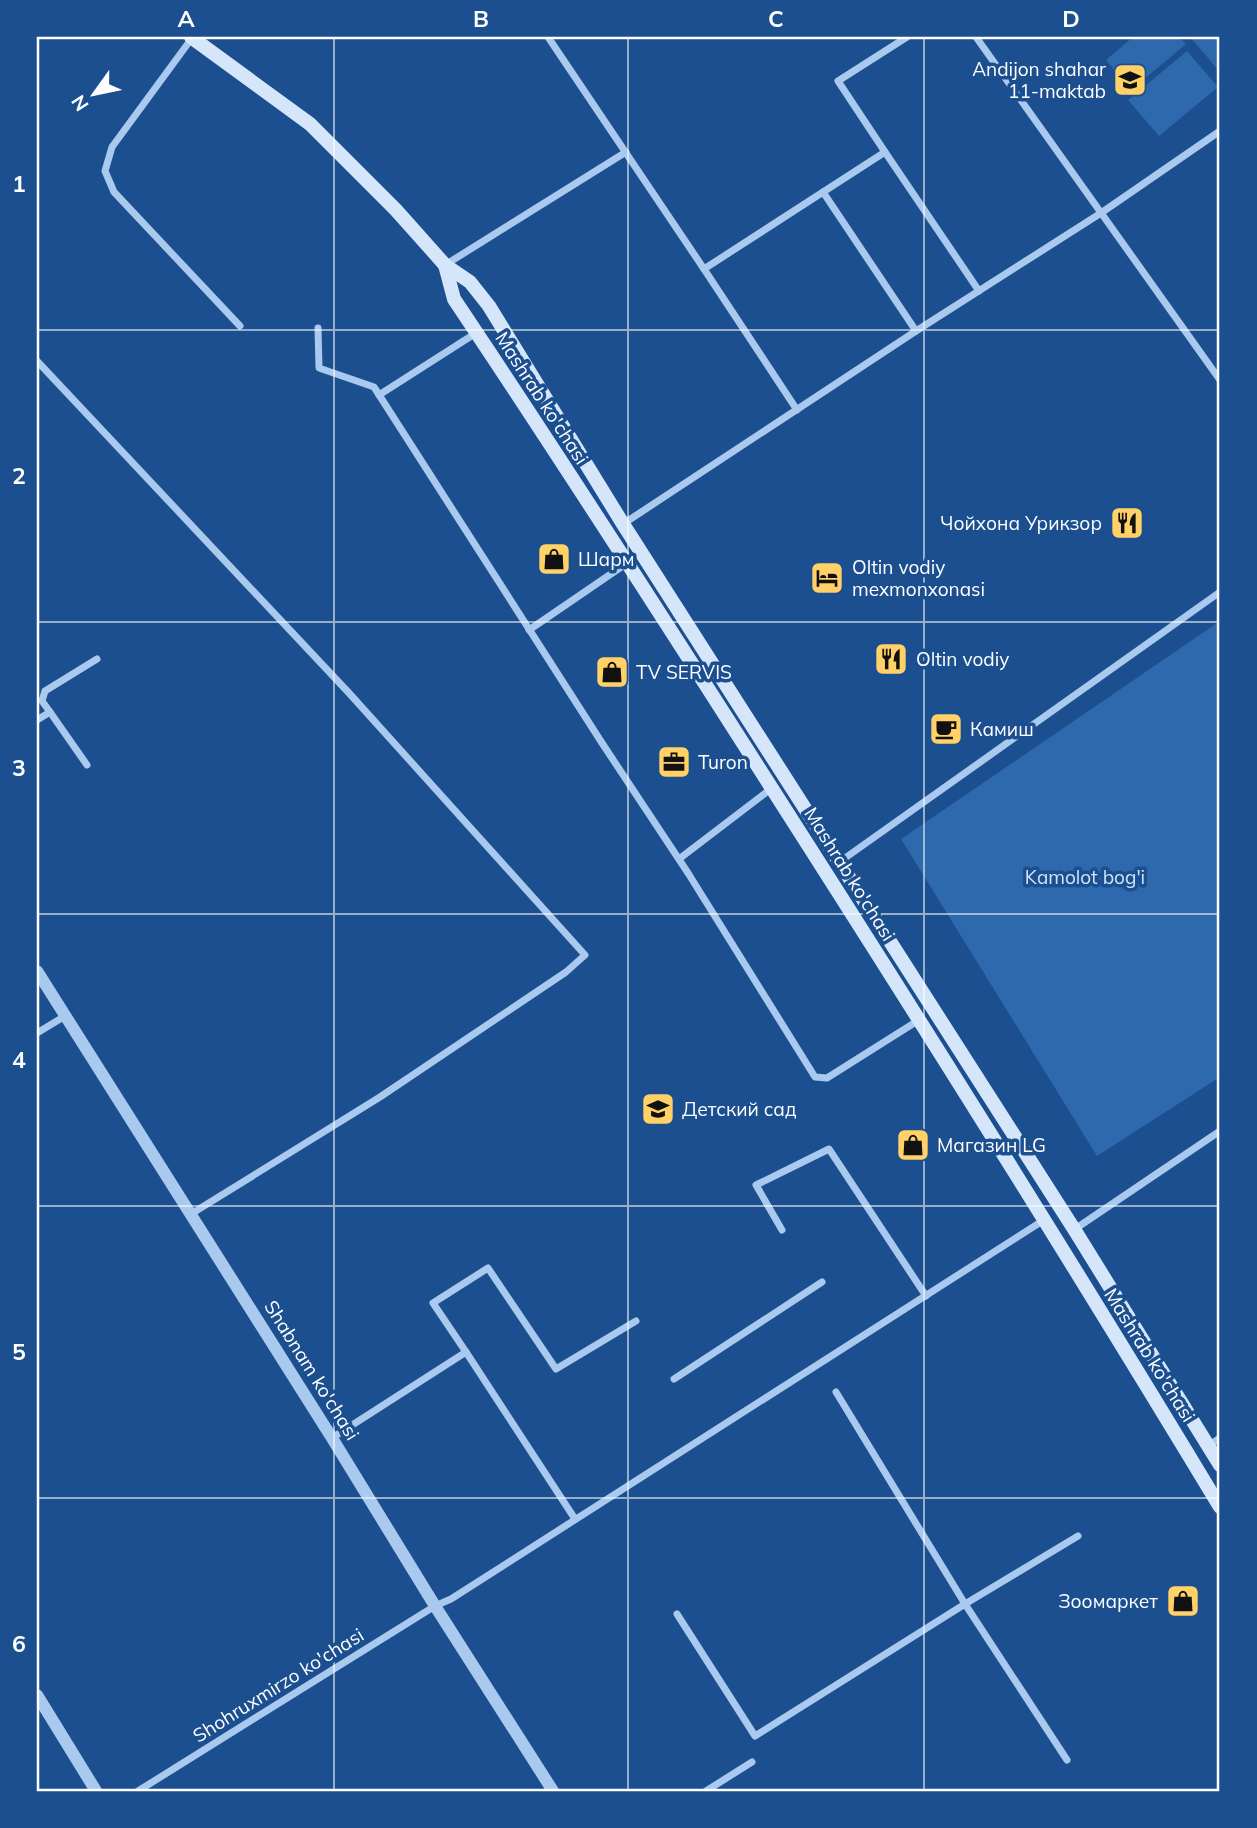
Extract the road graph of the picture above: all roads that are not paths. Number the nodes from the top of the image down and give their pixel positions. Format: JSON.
{"nodes":[{"id":1,"x":192,"y":37,"type":"edge"},
{"id":2,"x":548,"y":37,"type":"edge"},
{"id":3,"x":907,"y":37,"type":"edge"},
{"id":4,"x":976,"y":37,"type":"edge"},
{"id":5,"x":1220,"y":131,"type":"edge"},
{"id":6,"x":626,"y":152,"type":"junction"},
{"id":7,"x":885,"y":152,"type":"junction"},
{"id":8,"x":823,"y":192,"type":"junction"},
{"id":9,"x":1101,"y":214,"type":"junction"},
{"id":10,"x":445,"y":265,"type":"junction"},
{"id":11,"x":704,"y":269,"type":"junction"},
{"id":12,"x":979,"y":291,"type":"junction"},
{"id":13,"x":240,"y":326,"type":"dead end"},
{"id":14,"x":318,"y":328,"type":"dead end"},
{"id":15,"x":916,"y":331,"type":"junction"},
{"id":16,"x":477,"y":332,"type":"junction"},
{"id":17,"x":37,"y":361,"type":"edge"},
{"id":18,"x":1220,"y":380,"type":"edge"},
{"id":19,"x":379,"y":395,"type":"junction"},
{"id":20,"x":797,"y":410,"type":"junction"},
{"id":21,"x":623,"y":524,"type":"junction"},
{"id":22,"x":627,"y":562,"type":"junction"},
{"id":23,"x":1220,"y":592,"type":"edge"},
{"id":24,"x":529,"y":629,"type":"junction"},
{"id":25,"x":692,"y":648,"type":"junction"},
{"id":26,"x":97,"y":659,"type":"dead end"},
{"id":27,"x":50,"y":712,"type":"junction"},
{"id":28,"x":37,"y":720,"type":"edge"},
{"id":29,"x":87,"y":765,"type":"dead end"},
{"id":30,"x":772,"y":788,"type":"junction"},
{"id":31,"x":679,"y":859,"type":"junction"},
{"id":32,"x":838,"y":863,"type":"junction"},
{"id":33,"x":37,"y":971,"type":"edge"},
{"id":34,"x":65,"y":1016,"type":"junction"},
{"id":35,"x":919,"y":1020,"type":"junction"},
{"id":36,"x":37,"y":1033,"type":"edge"},
{"id":37,"x":1220,"y":1130,"type":"edge"},
{"id":38,"x":191,"y":1214,"type":"junction"},
{"id":39,"x":1044,"y":1220,"type":"junction"},
{"id":40,"x":1074,"y":1229,"type":"junction"},
{"id":41,"x":782,"y":1230,"type":"dead end"},
{"id":42,"x":822,"y":1282,"type":"dead end"},
{"id":43,"x":926,"y":1296,"type":"junction"},
{"id":44,"x":636,"y":1321,"type":"dead end"},
{"id":45,"x":466,"y":1352,"type":"junction"},
{"id":46,"x":674,"y":1379,"type":"dead end"},
{"id":47,"x":836,"y":1392,"type":"dead end"},
{"id":48,"x":332,"y":1438,"type":"junction"},
{"id":49,"x":1214,"y":1442,"type":"edge"},
{"id":50,"x":1220,"y":1465,"type":"edge"},
{"id":51,"x":1220,"y":1507,"type":"edge"},
{"id":52,"x":575,"y":1519,"type":"junction"},
{"id":53,"x":1078,"y":1536,"type":"dead end"},
{"id":54,"x":965,"y":1604,"type":"junction"},
{"id":55,"x":435,"y":1606,"type":"junction"},
{"id":56,"x":677,"y":1614,"type":"dead end"},
{"id":57,"x":37,"y":1695,"type":"edge"},
{"id":58,"x":1067,"y":1760,"type":"dead end"},
{"id":59,"x":752,"y":1762,"type":"dead end"},
{"id":60,"x":96,"y":1791,"type":"edge"},
{"id":61,"x":138,"y":1791,"type":"edge"},
{"id":62,"x":553,"y":1791,"type":"edge"},
{"id":63,"x":706,"y":1791,"type":"edge"}],
"edges":[{"from":1,"to":10,"type":"main road","name":"Mashrab ko'chasi"},
{"from":1,"to":13,"type":"street"},
{"from":2,"to":6,"type":"street"},
{"from":3,"to":7,"type":"street"},
{"from":4,"to":9,"type":"street"},
{"from":5,"to":9,"type":"street"},
{"from":6,"to":10,"type":"street"},
{"from":6,"to":11,"type":"street"},
{"from":7,"to":8,"type":"street"},
{"from":7,"to":12,"type":"street"},
{"from":8,"to":11,"type":"street"},
{"from":8,"to":15,"type":"street"},
{"from":9,"to":12,"type":"street"},
{"from":9,"to":18,"type":"street"},
{"from":10,"to":16,"type":"main road","name":"Mashrab ko'chasi"},
{"from":10,"to":21,"type":"main road","name":"Mashrab ko'chasi"},
{"from":11,"to":20,"type":"street"},
{"from":12,"to":15,"type":"street"},
{"from":14,"to":19,"type":"street"},
{"from":15,"to":20,"type":"street"},
{"from":16,"to":19,"type":"street"},
{"from":16,"to":22,"type":"main road","name":"Mashrab ko'chasi"},
{"from":17,"to":38,"type":"street"},
{"from":19,"to":24,"type":"street"},
{"from":20,"to":21,"type":"street"},
{"from":21,"to":25,"type":"main road","name":"Mashrab ko'chasi"},
{"from":22,"to":24,"type":"street"},
{"from":22,"to":25,"type":"main road","name":"Mashrab ko'chasi"},
{"from":23,"to":32,"type":"street"},
{"from":24,"to":31,"type":"street"},
{"from":25,"to":30,"type":"main road","name":"Mashrab ko'chasi"},
{"from":25,"to":32,"type":"main road","name":"Mashrab ko'chasi"},
{"from":26,"to":27,"type":"street"},
{"from":27,"to":28,"type":"street"},
{"from":27,"to":29,"type":"street"},
{"from":30,"to":31,"type":"street"},
{"from":30,"to":35,"type":"main road","name":"Mashrab ko'chasi"},
{"from":31,"to":35,"type":"street"},
{"from":32,"to":40,"type":"main road","name":"Mashrab ko'chasi"},
{"from":33,"to":34,"type":"street","name":"Shabnam ko'chasi"},
{"from":34,"to":36,"type":"street"},
{"from":34,"to":38,"type":"street","name":"Shabnam ko'chasi"},
{"from":35,"to":39,"type":"main road","name":"Mashrab ko'chasi"},
{"from":37,"to":40,"type":"street"},
{"from":38,"to":48,"type":"street","name":"Shabnam ko'chasi"},
{"from":39,"to":43,"type":"street","name":"Shohruxmirzo ko'chasi"},
{"from":39,"to":51,"type":"main road","name":"Mashrab ko'chasi"},
{"from":40,"to":49,"type":"main road","name":"Mashrab ko'chasi"},
{"from":41,"to":43,"type":"street"},
{"from":42,"to":46,"type":"street"},
{"from":43,"to":52,"type":"street","name":"Shohruxmirzo ko'chasi"},
{"from":44,"to":45,"type":"street"},
{"from":45,"to":48,"type":"street"},
{"from":45,"to":52,"type":"street"},
{"from":47,"to":54,"type":"street"},
{"from":48,"to":55,"type":"street","name":"Shabnam ko'chasi"},
{"from":49,"to":50,"type":"main road","name":"Mashrab ko'chasi"},
{"from":52,"to":55,"type":"street","name":"Shohruxmirzo ko'chasi"},
{"from":53,"to":54,"type":"street"},
{"from":54,"to":56,"type":"street"},
{"from":54,"to":58,"type":"street"},
{"from":55,"to":61,"type":"street","name":"Shohruxmirzo ko'chasi"},
{"from":55,"to":62,"type":"street","name":"Shabnam ko'chasi"},
{"from":57,"to":60,"type":"street"},
{"from":59,"to":63,"type":"street"}]}
